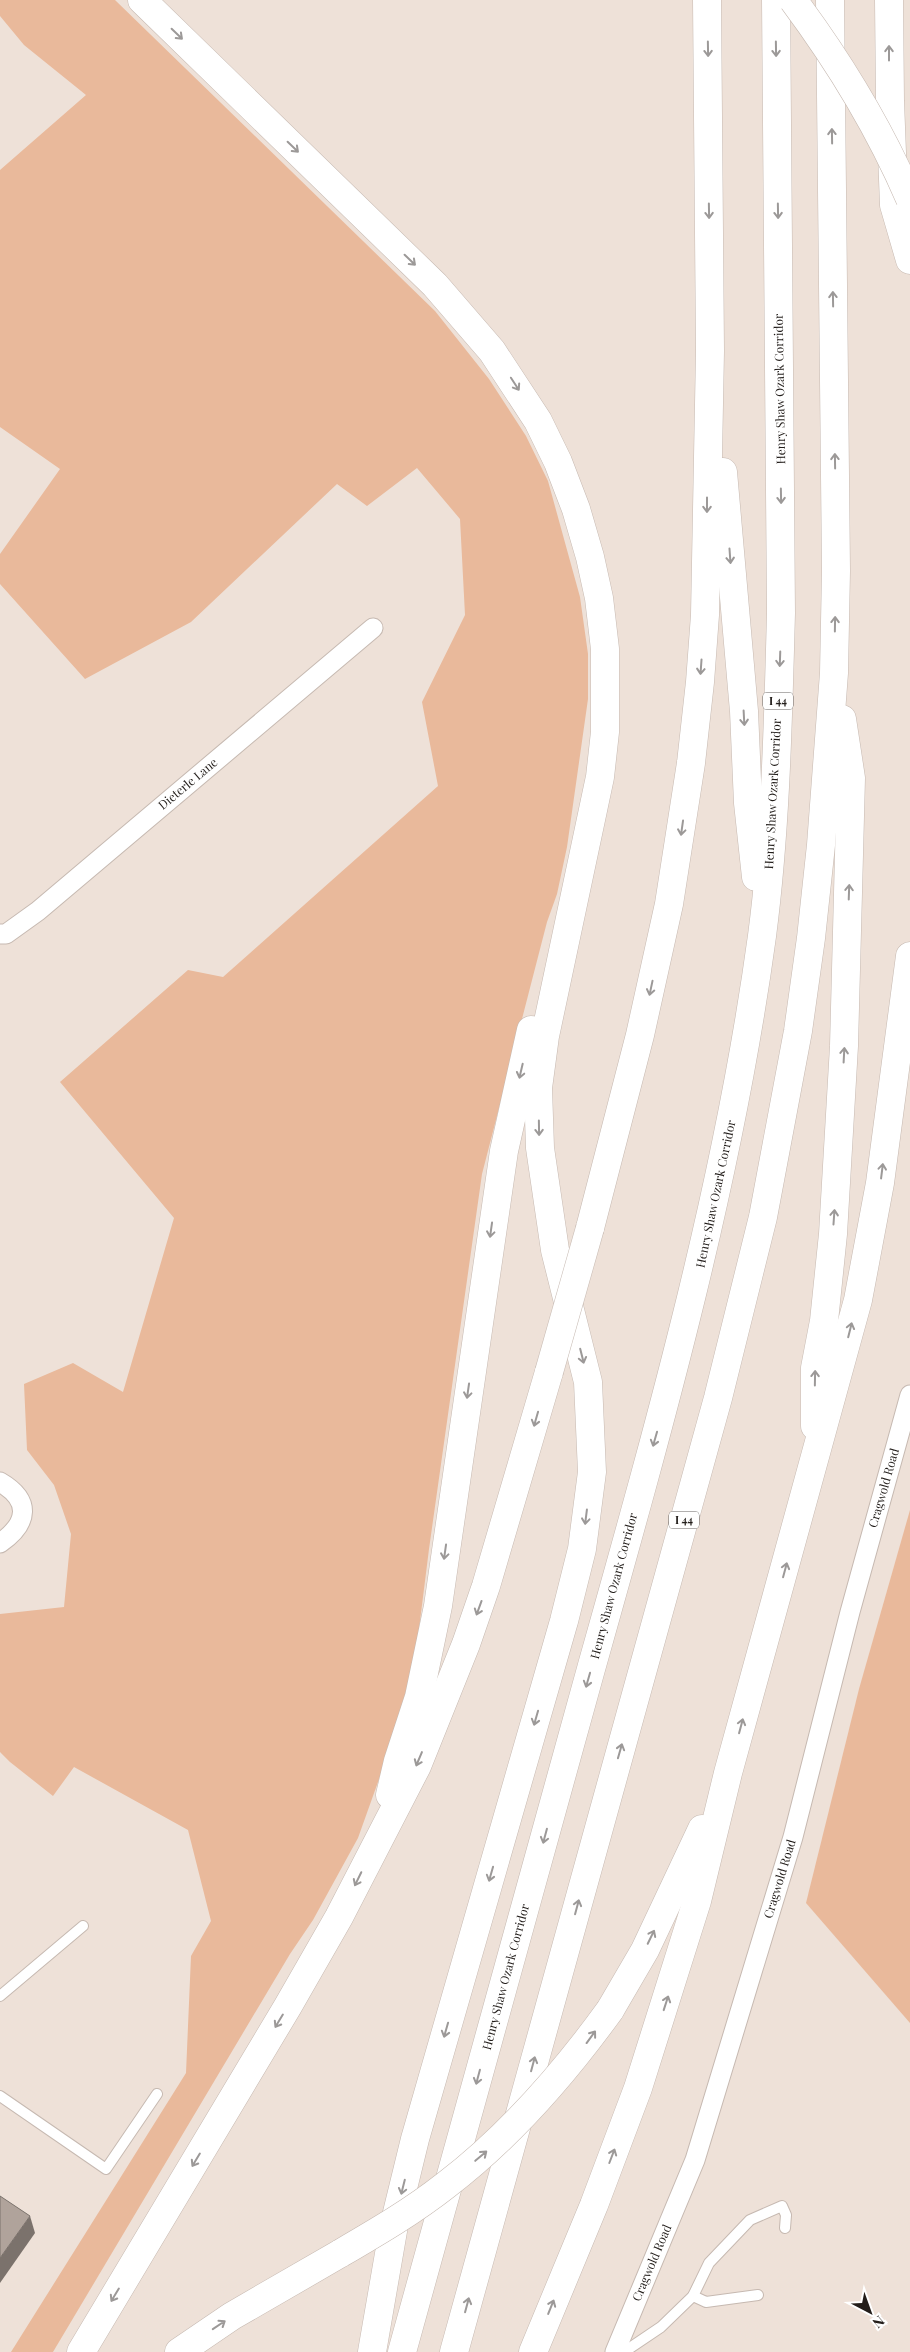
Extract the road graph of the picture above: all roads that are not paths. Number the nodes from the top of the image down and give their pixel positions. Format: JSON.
{"nodes":[{"id":1,"x":142,"y":0,"type":"edge"},
{"id":2,"x":707,"y":0,"type":"edge"},
{"id":3,"x":776,"y":0,"type":"edge"},
{"id":4,"x":793,"y":0,"type":"edge"},
{"id":5,"x":830,"y":0,"type":"edge"},
{"id":6,"x":889,"y":0,"type":"edge"},
{"id":7,"x":910,"y":199,"type":"edge"},
{"id":8,"x":910,"y":260,"type":"edge"},
{"id":9,"x":710,"y":351,"type":"junction"},
{"id":10,"x":373,"y":628,"type":"dead end"},
{"id":11,"x":834,"y":673,"type":"junction"},
{"id":12,"x":575,"y":890,"type":"junction"},
{"id":13,"x":763,"y":932,"type":"junction"},
{"id":14,"x":0,"y":934,"type":"edge"},
{"id":15,"x":910,"y":956,"type":"edge"},
{"id":16,"x":910,"y":1395,"type":"edge"},
{"id":17,"x":814,"y":1462,"type":"junction"},
{"id":18,"x":0,"y":1482,"type":"edge"},
{"id":19,"x":0,"y":1543,"type":"edge"},
{"id":20,"x":728,"y":1773,"type":"junction"},
{"id":21,"x":380,"y":1835,"type":"junction"},
{"id":22,"x":83,"y":1926,"type":"dead end"},
{"id":23,"x":0,"y":1996,"type":"edge"},
{"id":24,"x":157,"y":2094,"type":"dead end"},
{"id":25,"x":0,"y":2096,"type":"edge"},
{"id":26,"x":785,"y":2228,"type":"dead end"},
{"id":27,"x":758,"y":2295,"type":"dead end"},
{"id":28,"x":693,"y":2296,"type":"junction"},
{"id":29,"x":81,"y":2352,"type":"edge"},
{"id":30,"x":179,"y":2352,"type":"edge"},
{"id":31,"x":372,"y":2352,"type":"edge"},
{"id":32,"x":402,"y":2352,"type":"edge"},
{"id":33,"x":454,"y":2352,"type":"edge"},
{"id":34,"x":533,"y":2352,"type":"edge"},
{"id":35,"x":615,"y":2352,"type":"edge"},
{"id":36,"x":624,"y":2352,"type":"edge"}],
"edges":[{"from":1,"to":12,"type":"highway","one_way":true},
{"from":2,"to":9,"type":"highway","one_way":true},
{"from":3,"to":13,"type":"highway","name":"Henry Shaw Ozark Corridor","number":"I 44","one_way":true},
{"from":4,"to":7,"type":"highway","bridge":true},
{"from":11,"to":5,"type":"highway","number":"I 44","one_way":true},
{"from":8,"to":6,"type":"highway","one_way":true},
{"from":9,"to":13,"type":"highway","one_way":true},
{"from":9,"to":21,"type":"highway","one_way":true,"bridge":true},
{"from":10,"to":14,"type":"street","name":"Dieterle Lane"},
{"from":17,"to":11,"type":"highway","one_way":true},
{"from":33,"to":11,"type":"highway","number":"I 44","one_way":true},
{"from":12,"to":21,"type":"highway","one_way":true},
{"from":12,"to":31,"type":"highway","one_way":true},
{"from":13,"to":32,"type":"highway","name":"Henry Shaw Ozark Corridor","number":"I 44","one_way":true},
{"from":17,"to":15,"type":"highway","one_way":true},
{"from":16,"to":35,"type":"street","name":"Cragwold Road"},
{"from":20,"to":17,"type":"highway","one_way":true},
{"from":18,"to":19,"type":"street"},
{"from":30,"to":20,"type":"highway","one_way":true,"bridge":true},
{"from":34,"to":20,"type":"highway","one_way":true},
{"from":21,"to":29,"type":"highway","one_way":true},
{"from":22,"to":23,"type":"lane"},
{"from":24,"to":25,"type":"lane"},
{"from":26,"to":28,"type":"lane"},
{"from":27,"to":28,"type":"lane"},
{"from":28,"to":36,"type":"lane"}]}
